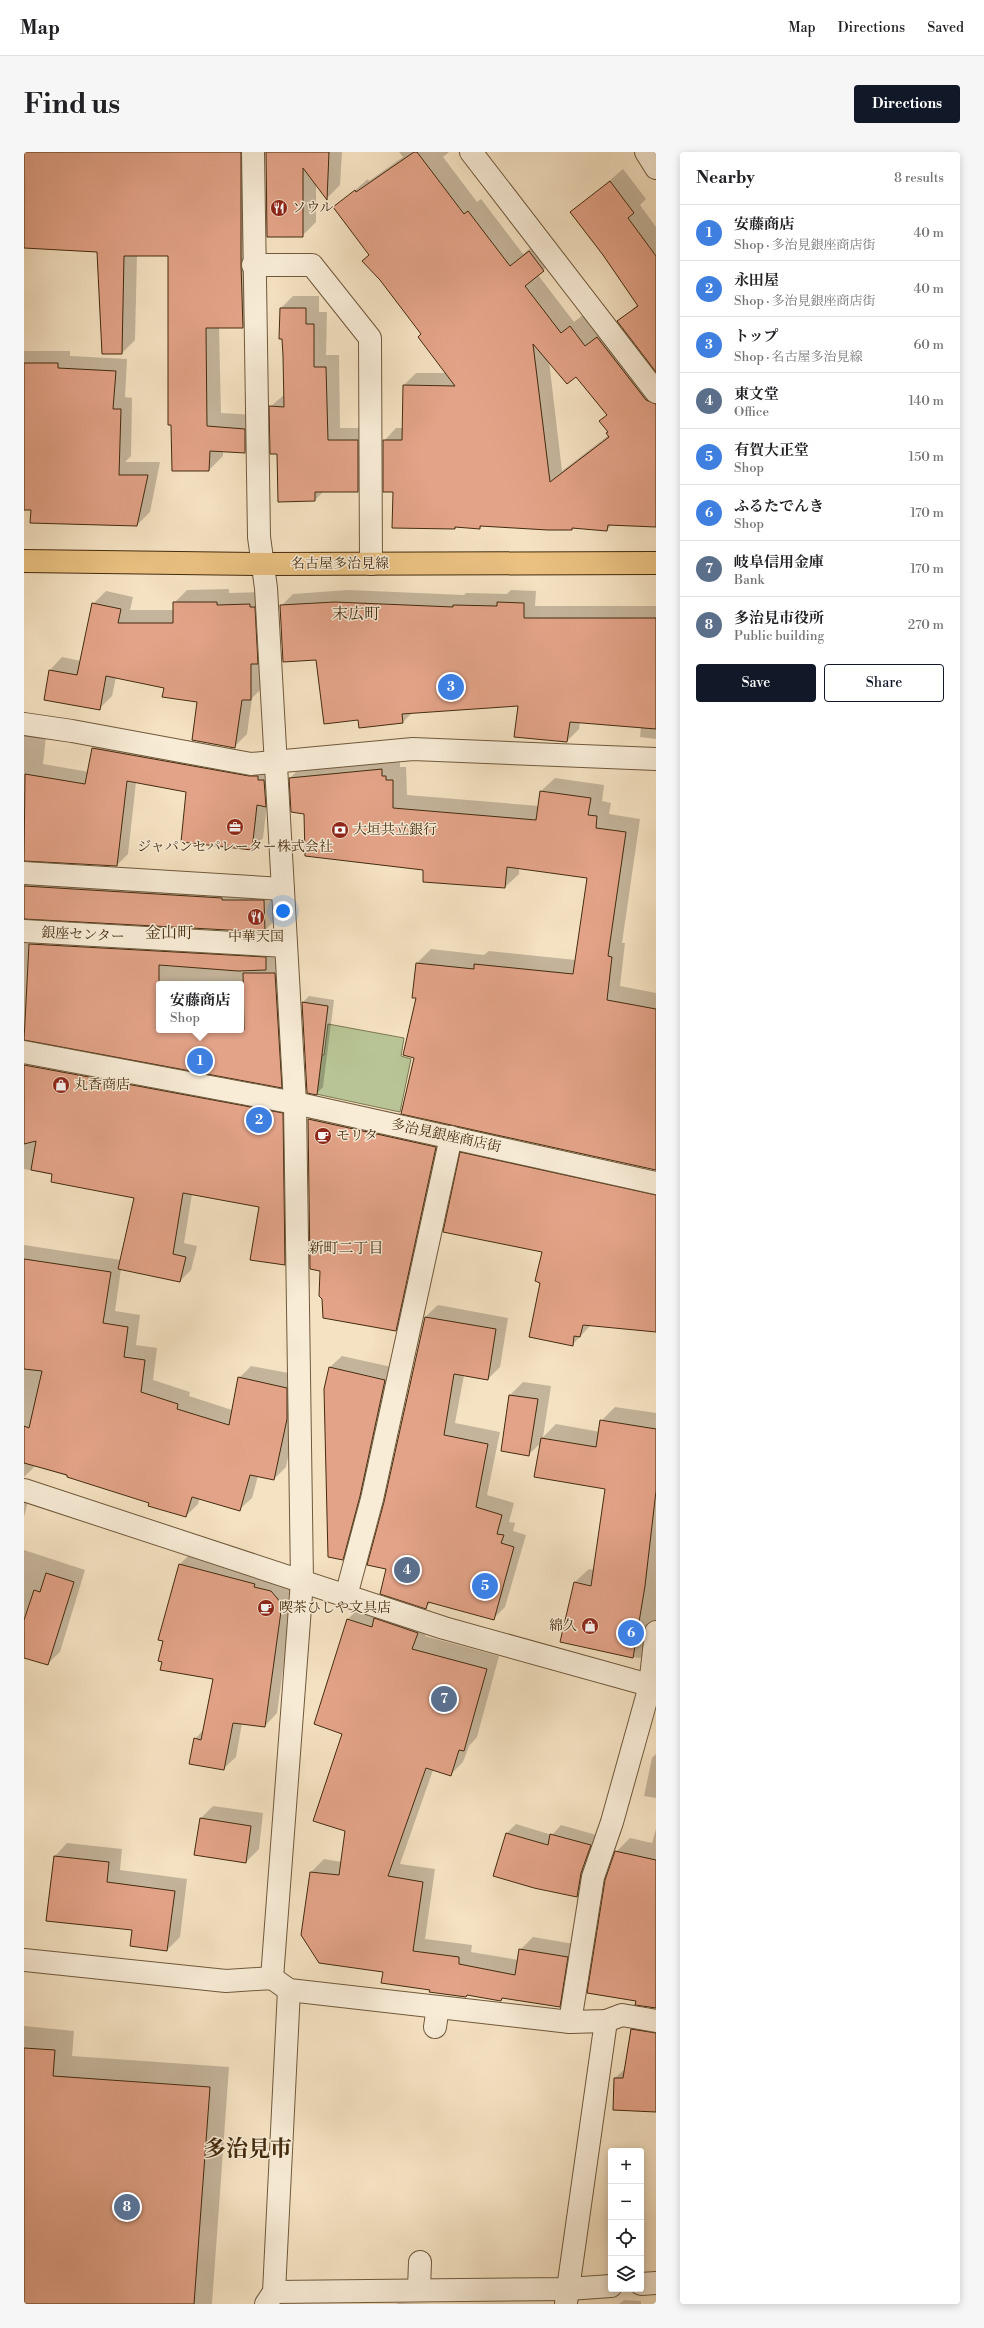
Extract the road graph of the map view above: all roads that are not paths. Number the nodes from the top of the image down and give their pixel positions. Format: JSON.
{"nodes":[{"id":1,"x":253,"y":152,"type":"edge"},
{"id":2,"x":471,"y":152,"type":"edge"},
{"id":3,"x":646,"y":152,"type":"edge"},
{"id":4,"x":656,"y":168,"type":"edge"},
{"id":5,"x":253,"y":265,"type":"junction"},
{"id":6,"x":656,"y":392,"type":"edge"},
{"id":7,"x":24,"y":561,"type":"edge"},
{"id":8,"x":656,"y":563,"type":"edge"},
{"id":9,"x":264,"y":564,"type":"junction"},
{"id":10,"x":371,"y":564,"type":"junction"},
{"id":11,"x":24,"y":724,"type":"edge"},
{"id":12,"x":656,"y":759,"type":"edge"},
{"id":13,"x":276,"y":763,"type":"junction"},
{"id":14,"x":24,"y":873,"type":"edge"},
{"id":15,"x":283,"y":889,"type":"junction"},
{"id":16,"x":24,"y":932,"type":"edge"},
{"id":17,"x":286,"y":946,"type":"junction"},
{"id":18,"x":24,"y":1052,"type":"edge"},
{"id":19,"x":295,"y":1103,"type":"junction"},
{"id":20,"x":451,"y":1137,"type":"junction"},
{"id":21,"x":656,"y":1182,"type":"edge"},
{"id":22,"x":24,"y":1490,"type":"edge"},
{"id":23,"x":302,"y":1580,"type":"junction"},
{"id":24,"x":346,"y":1596,"type":"junction"},
{"id":25,"x":656,"y":1632,"type":"edge"},
{"id":26,"x":653,"y":1687,"type":"edge"},
{"id":27,"x":24,"y":1960,"type":"edge"},
{"id":28,"x":281,"y":1984,"type":"junction"},
{"id":29,"x":606,"y":2021,"type":"junction"},
{"id":30,"x":656,"y":2021,"type":"edge"},
{"id":31,"x":570,"y":2022,"type":"junction"},
{"id":32,"x":420,"y":2262,"type":"dead end"},
{"id":33,"x":656,"y":2283,"type":"edge"},
{"id":34,"x":644,"y":2284,"type":"edge"},
{"id":35,"x":608,"y":2287,"type":"edge"},
{"id":36,"x":419,"y":2289,"type":"junction"},
{"id":37,"x":567,"y":2297,"type":"edge"},
{"id":38,"x":270,"y":2298,"type":"edge"}],
"edges":[{"from":1,"to":5,"type":"street"},
{"from":2,"to":6,"type":"street"},
{"from":3,"to":4,"type":"street"},
{"from":5,"to":9,"type":"street"},
{"from":5,"to":10,"type":"street"},
{"from":7,"to":9,"type":"main road","name":"名古屋多治見線"},
{"from":8,"to":10,"type":"main road","name":"名古屋多治見線"},
{"from":9,"to":10,"type":"main road","name":"名古屋多治見線"},
{"from":9,"to":13,"type":"street"},
{"from":11,"to":13,"type":"street"},
{"from":12,"to":13,"type":"street"},
{"from":13,"to":15,"type":"street"},
{"from":14,"to":15,"type":"street"},
{"from":15,"to":17,"type":"street"},
{"from":16,"to":17,"type":"street","name":"銀座センター"},
{"from":17,"to":19,"type":"street"},
{"from":18,"to":19,"type":"street","name":"多治見銀座商店街"},
{"from":19,"to":20,"type":"street","name":"多治見銀座商店街"},
{"from":19,"to":23,"type":"street"},
{"from":20,"to":21,"type":"street","name":"多治見銀座商店街"},
{"from":20,"to":24,"type":"street"},
{"from":22,"to":23,"type":"street"},
{"from":23,"to":24,"type":"street"},
{"from":23,"to":28,"type":"street"},
{"from":24,"to":26,"type":"street"},
{"from":25,"to":26,"type":"street"},
{"from":26,"to":31,"type":"street"},
{"from":27,"to":28,"type":"street"},
{"from":28,"to":31,"type":"street"},
{"from":28,"to":38,"type":"street"},
{"from":29,"to":30,"type":"street"},
{"from":29,"to":31,"type":"street"},
{"from":29,"to":37,"type":"street"},
{"from":32,"to":36,"type":"street"},
{"from":33,"to":34,"type":"street"},
{"from":35,"to":37,"type":"street"},
{"from":36,"to":37,"type":"street"},
{"from":36,"to":38,"type":"street"}]}
